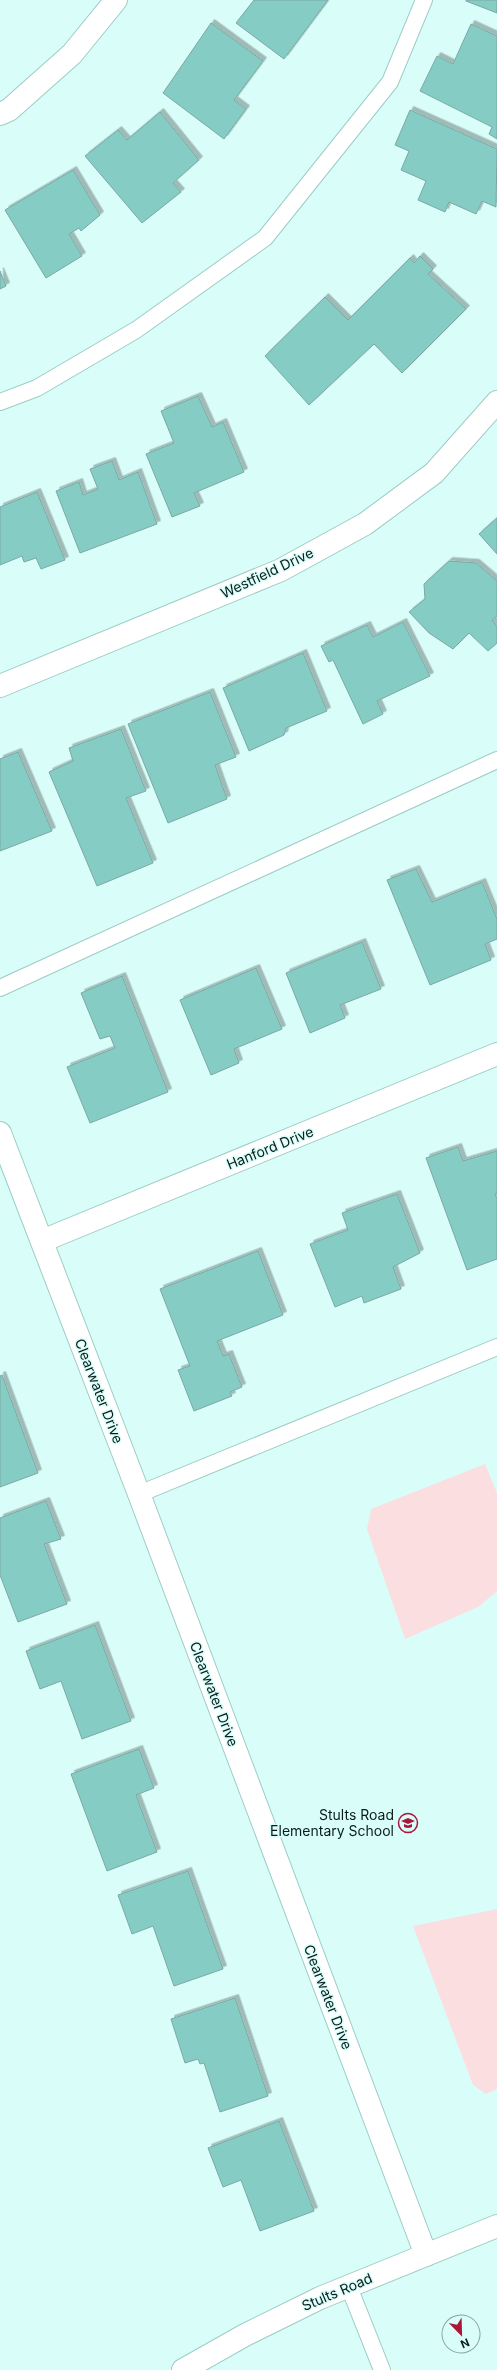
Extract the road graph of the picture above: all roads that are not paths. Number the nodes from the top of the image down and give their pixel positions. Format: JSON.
{"nodes":[{"id":1,"x":116,"y":0,"type":"edge"},
{"id":2,"x":424,"y":0,"type":"edge"},
{"id":3,"x":0,"y":114,"type":"edge"},
{"id":4,"x":0,"y":402,"type":"edge"},
{"id":5,"x":497,"y":402,"type":"edge"},
{"id":6,"x":0,"y":686,"type":"edge"},
{"id":7,"x":497,"y":760,"type":"edge"},
{"id":8,"x":0,"y":988,"type":"edge"},
{"id":9,"x":497,"y":1054,"type":"edge"},
{"id":10,"x":0,"y":1133,"type":"edge"},
{"id":11,"x":42,"y":1241,"type":"junction"},
{"id":12,"x":497,"y":1347,"type":"edge"},
{"id":13,"x":139,"y":1494,"type":"junction"},
{"id":14,"x":497,"y":2226,"type":"edge"},
{"id":15,"x":426,"y":2255,"type":"junction"},
{"id":16,"x":348,"y":2287,"type":"junction"},
{"id":17,"x":183,"y":2370,"type":"edge"},
{"id":18,"x":382,"y":2370,"type":"edge"}],
"edges":[{"from":1,"to":3,"type":"street"},
{"from":2,"to":4,"type":"lane"},
{"from":5,"to":6,"type":"street","name":"Westfield Drive"},
{"from":7,"to":8,"type":"lane"},
{"from":9,"to":11,"type":"street","name":"Hanford Drive"},
{"from":10,"to":11,"type":"street","name":"Clearwater Drive"},
{"from":11,"to":13,"type":"street","name":"Clearwater Drive"},
{"from":12,"to":13,"type":"lane"},
{"from":13,"to":15,"type":"street","name":"Clearwater Drive"},
{"from":14,"to":15,"type":"street","name":"Stults Road"},
{"from":15,"to":16,"type":"street","name":"Stults Road"},
{"from":16,"to":17,"type":"street","name":"Stults Road"},
{"from":16,"to":18,"type":"lane"}]}
